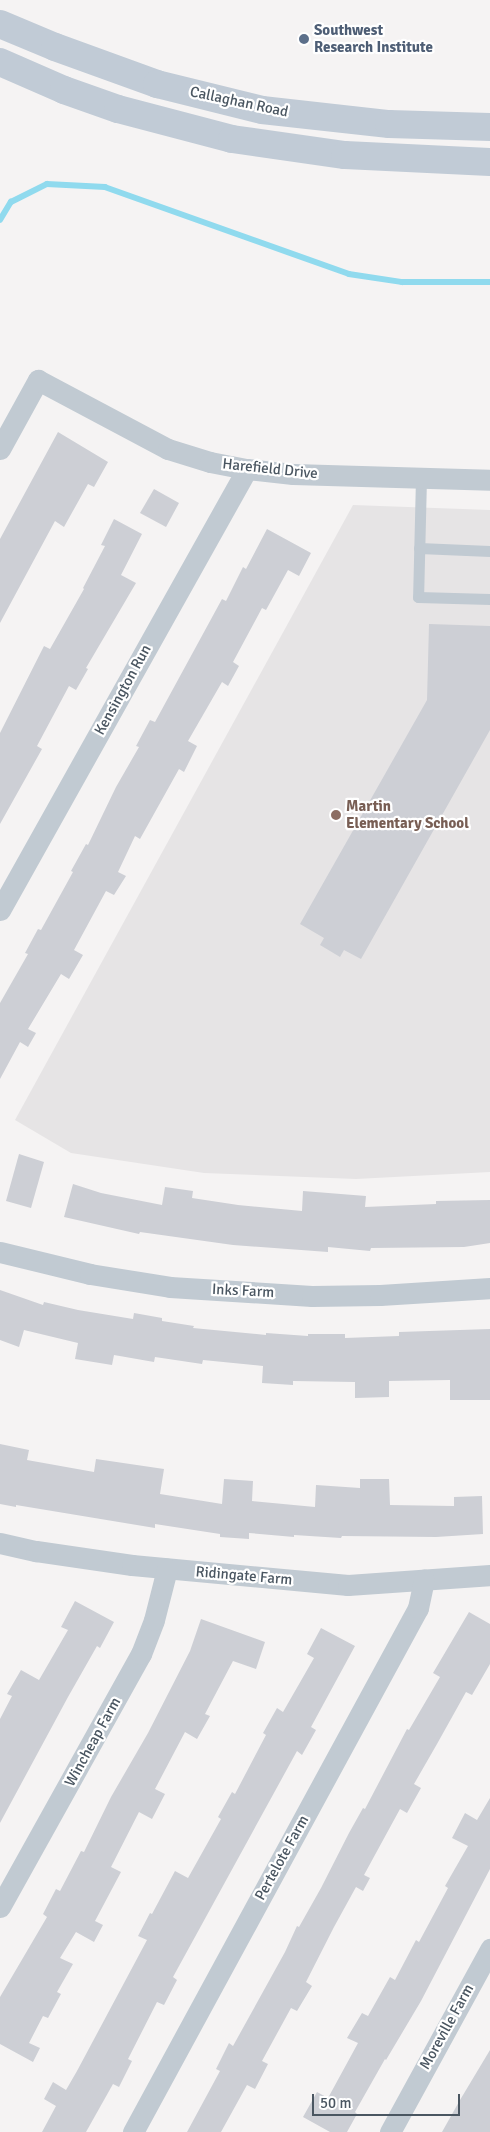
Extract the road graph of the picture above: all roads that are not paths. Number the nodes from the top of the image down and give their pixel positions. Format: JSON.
{"nodes":[{"id":1,"x":0,"y":24,"type":"edge"},
{"id":2,"x":0,"y":62,"type":"edge"},
{"id":3,"x":490,"y":127,"type":"edge"},
{"id":4,"x":490,"y":162,"type":"edge"},
{"id":5,"x":0,"y":449,"type":"edge"},
{"id":6,"x":247,"y":469,"type":"junction"},
{"id":7,"x":421,"y":478,"type":"junction"},
{"id":8,"x":490,"y":480,"type":"edge"},
{"id":9,"x":419,"y":548,"type":"junction"},
{"id":10,"x":490,"y":551,"type":"edge"},
{"id":11,"x":490,"y":599,"type":"edge"},
{"id":12,"x":0,"y":910,"type":"edge"},
{"id":13,"x":0,"y":1252,"type":"edge"},
{"id":14,"x":490,"y":1288,"type":"edge"},
{"id":15,"x":0,"y":1543,"type":"edge"},
{"id":16,"x":167,"y":1569,"type":"junction"},
{"id":17,"x":490,"y":1575,"type":"edge"},
{"id":18,"x":424,"y":1580,"type":"junction"},
{"id":19,"x":0,"y":1907,"type":"edge"},
{"id":20,"x":490,"y":1949,"type":"edge"},
{"id":21,"x":133,"y":2132,"type":"edge"},
{"id":22,"x":390,"y":2132,"type":"edge"}],
"edges":[{"from":1,"to":3,"type":"main road","name":"Callaghan Road"},
{"from":2,"to":4,"type":"main road"},
{"from":5,"to":6,"type":"street","name":"Harefield Drive"},
{"from":6,"to":7,"type":"street","name":"Harefield Drive"},
{"from":6,"to":12,"type":"street","name":"Kensington Run"},
{"from":7,"to":8,"type":"street","name":"Harefield Drive"},
{"from":7,"to":9,"type":"lane"},
{"from":9,"to":10,"type":"lane"},
{"from":9,"to":11,"type":"lane"},
{"from":13,"to":14,"type":"street","name":"Inks Farm"},
{"from":15,"to":16,"type":"street","name":"Ridingate Farm"},
{"from":16,"to":18,"type":"street","name":"Ridingate Farm"},
{"from":16,"to":19,"type":"street","name":"Wincheap Farm"},
{"from":17,"to":18,"type":"street","name":"Ridingate Farm"},
{"from":18,"to":21,"type":"street","name":"Pertelote Farm"},
{"from":20,"to":22,"type":"street","name":"Moreville Farm"}]}
